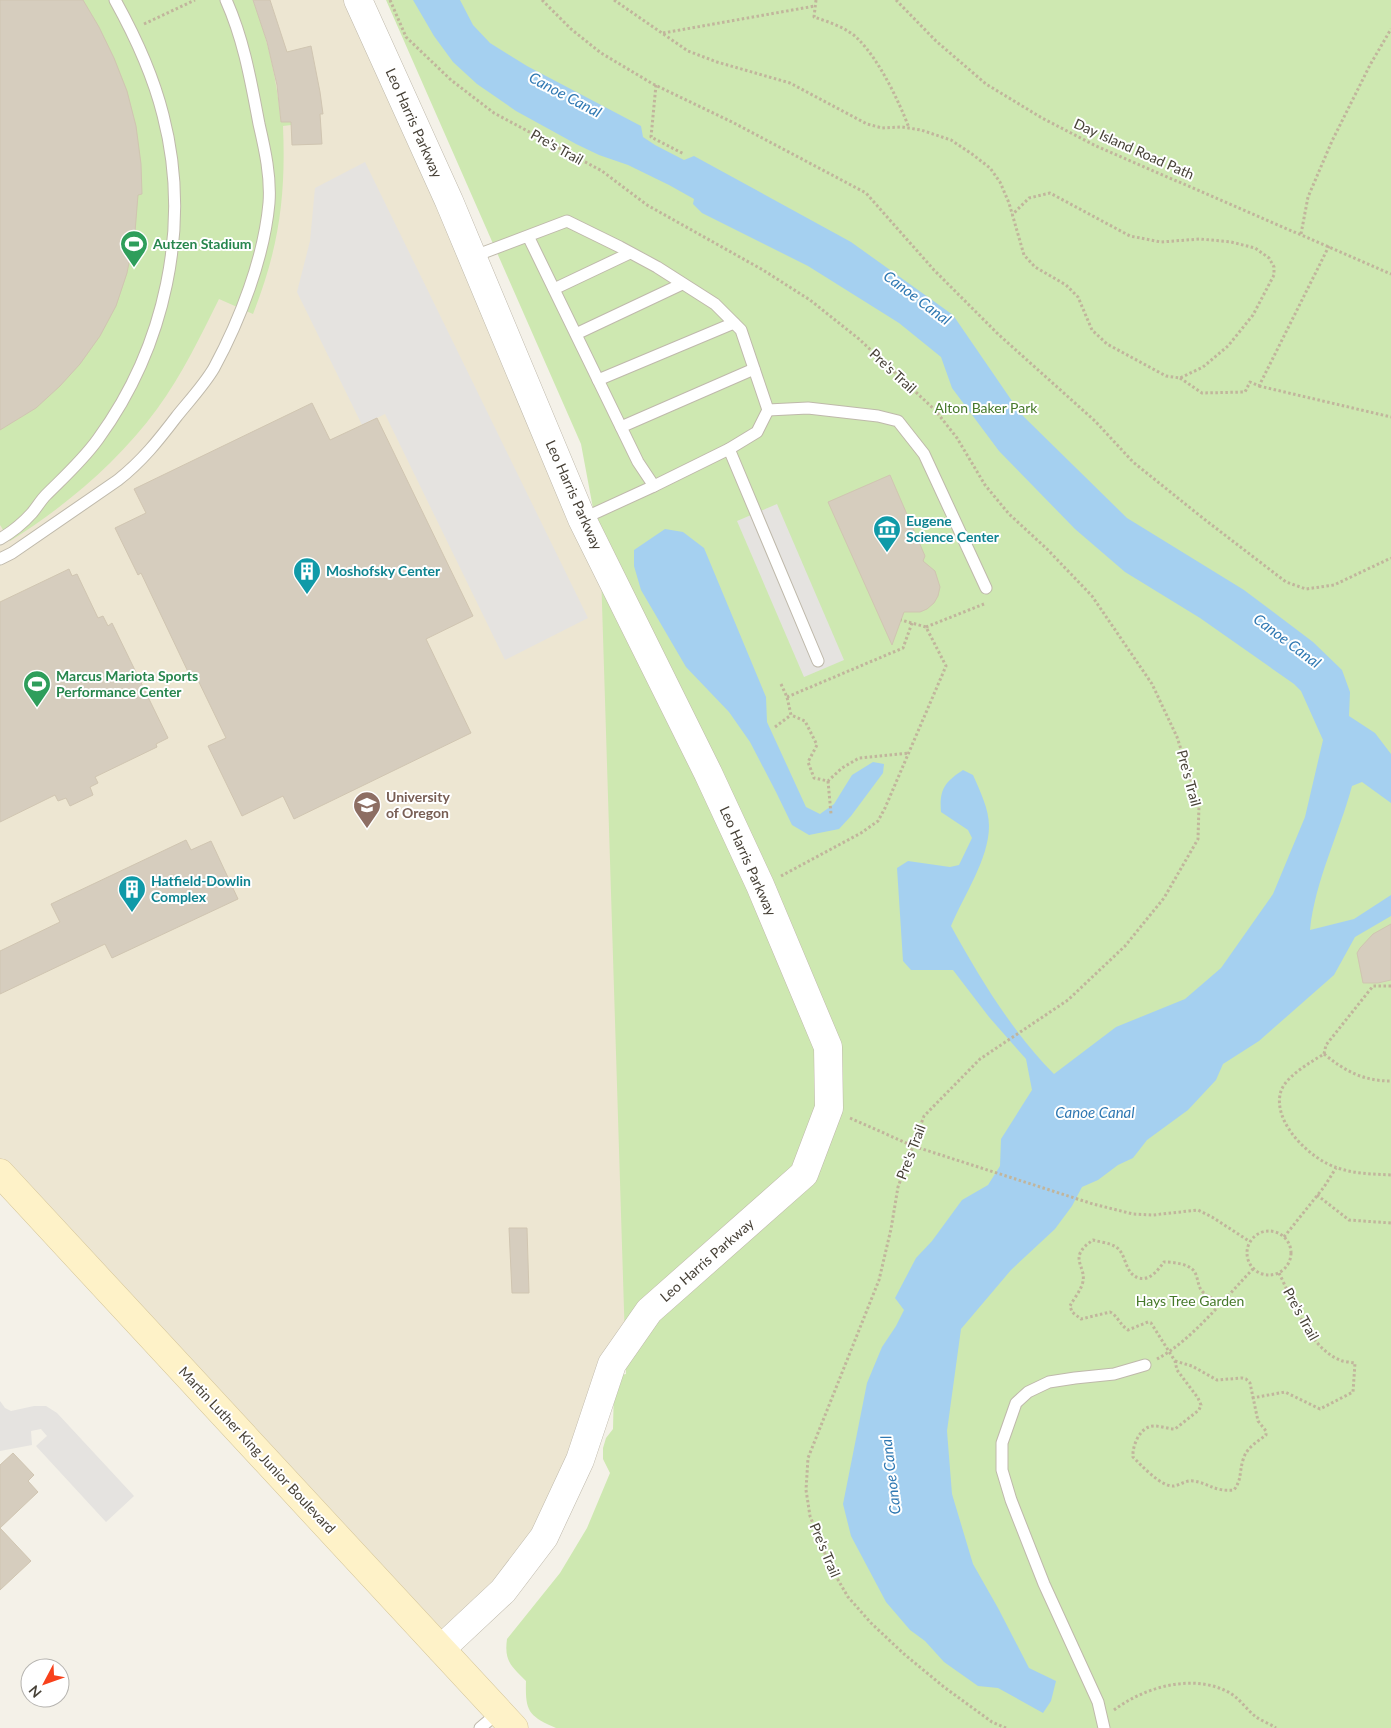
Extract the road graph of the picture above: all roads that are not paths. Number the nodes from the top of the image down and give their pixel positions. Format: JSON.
{"nodes":[{"id":1,"x":114,"y":0,"type":"edge"},
{"id":2,"x":226,"y":0,"type":"edge"},
{"id":3,"x":358,"y":0,"type":"edge"},
{"id":4,"x":528,"y":236,"type":"junction"},
{"id":5,"x":630,"y":252,"type":"junction"},
{"id":6,"x":472,"y":257,"type":"junction"},
{"id":7,"x":682,"y":284,"type":"junction"},
{"id":8,"x":554,"y":289,"type":"junction"},
{"id":9,"x":734,"y":324,"type":"junction"},
{"id":10,"x":576,"y":334,"type":"junction"},
{"id":11,"x":754,"y":369,"type":"junction"},
{"id":12,"x":598,"y":380,"type":"junction"},
{"id":13,"x":768,"y":410,"type":"junction"},
{"id":14,"x":621,"y":427,"type":"junction"},
{"id":15,"x":729,"y":449,"type":"junction"},
{"id":16,"x":654,"y":486,"type":"junction"},
{"id":17,"x":582,"y":519,"type":"junction"},
{"id":18,"x":0,"y":539,"type":"edge"},
{"id":19,"x":0,"y":559,"type":"edge"},
{"id":20,"x":986,"y":588,"type":"road end"},
{"id":21,"x":818,"y":661,"type":"dead end"},
{"id":22,"x":0,"y":1173,"type":"edge"},
{"id":23,"x":1145,"y":1365,"type":"road end"},
{"id":24,"x":441,"y":1649,"type":"junction"},
{"id":25,"x":498,"y":1723,"type":"edge"},
{"id":26,"x":1103,"y":1724,"type":"edge"}],
"edges":[{"from":1,"to":18,"type":"lane"},
{"from":2,"to":19,"type":"lane"},
{"from":3,"to":6,"type":"street","name":"Leo Harris Parkway"},
{"from":4,"to":5,"type":"lane"},
{"from":4,"to":6,"type":"lane"},
{"from":4,"to":8,"type":"lane"},
{"from":5,"to":7,"type":"lane"},
{"from":5,"to":8,"type":"lane"},
{"from":6,"to":17,"type":"street","name":"Leo Harris Parkway"},
{"from":7,"to":9,"type":"lane"},
{"from":7,"to":10,"type":"lane"},
{"from":8,"to":10,"type":"lane"},
{"from":9,"to":11,"type":"lane"},
{"from":9,"to":12,"type":"lane"},
{"from":10,"to":12,"type":"lane"},
{"from":11,"to":13,"type":"lane"},
{"from":11,"to":14,"type":"lane"},
{"from":12,"to":14,"type":"lane"},
{"from":13,"to":15,"type":"lane"},
{"from":13,"to":20,"type":"lane"},
{"from":14,"to":16,"type":"lane"},
{"from":15,"to":16,"type":"lane"},
{"from":15,"to":21,"type":"lane"},
{"from":16,"to":17,"type":"lane"},
{"from":17,"to":24,"type":"street","name":"Leo Harris Parkway"},
{"from":22,"to":24,"type":"main road","name":"Martin Luther King Junior Boulevard"},
{"from":23,"to":26,"type":"lane"},
{"from":24,"to":25,"type":"main road","name":"Martin Luther King Junior Boulevard"}]}
